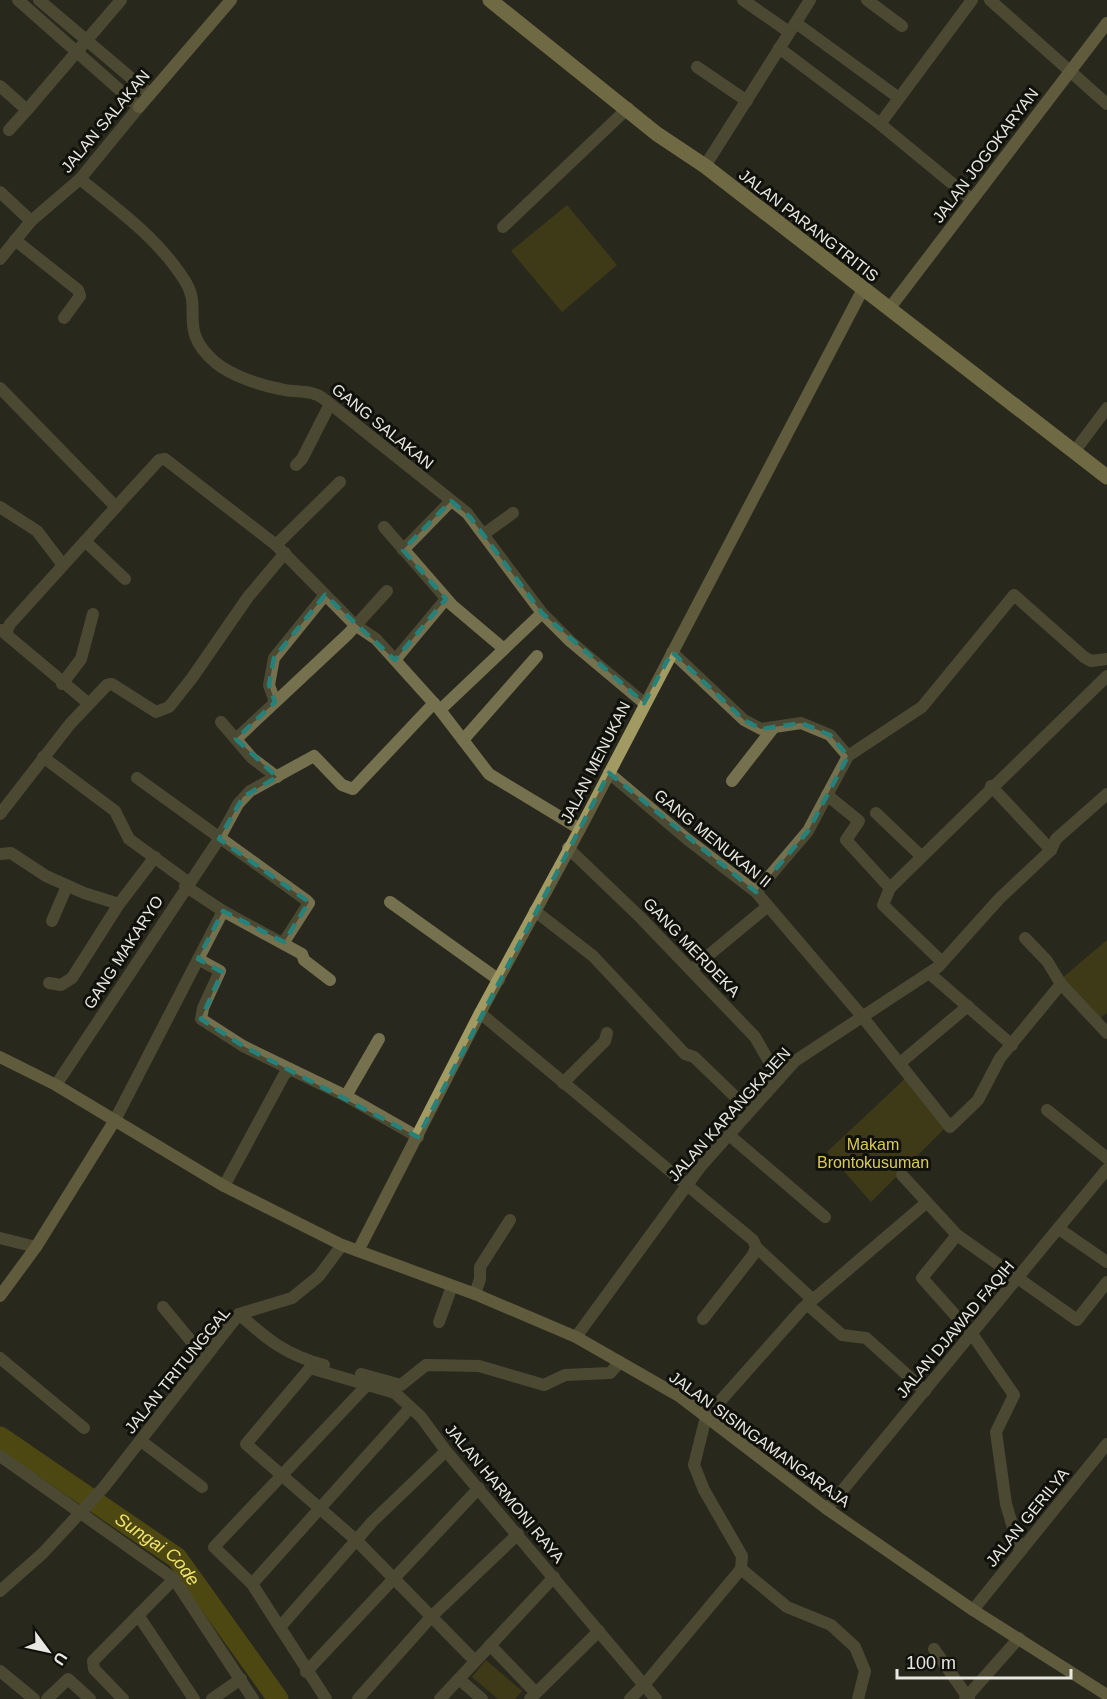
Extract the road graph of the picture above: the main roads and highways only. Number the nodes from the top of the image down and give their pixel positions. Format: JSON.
{"nodes":[{"id":1,"x":231,"y":0,"type":"edge"},
{"id":2,"x":490,"y":0,"type":"edge"},
{"id":3,"x":1107,"y":23,"type":"edge"},
{"id":4,"x":139,"y":107,"type":"road end"},
{"id":5,"x":863,"y":289,"type":"junction"},
{"id":6,"x":889,"y":309,"type":"junction"},
{"id":7,"x":1107,"y":477,"type":"edge"},
{"id":8,"x":0,"y":1057,"type":"edge"},
{"id":9,"x":115,"y":1120,"type":"junction"},
{"id":10,"x":358,"y":1251,"type":"junction"},
{"id":11,"x":0,"y":1296,"type":"edge"},
{"id":12,"x":1107,"y":1695,"type":"edge"}],
"edges":[{"from":1,"to":4,"type":"main road","name":"JALAN SALAKAN"},
{"from":2,"to":5,"type":"main road","name":"JALAN PARANGTRITIS"},
{"from":3,"to":6,"type":"main road","name":"JALAN JOGOKARYAN"},
{"from":5,"to":6,"type":"main road","name":"JALAN PARANGTRITIS"},
{"from":5,"to":10,"type":"main road","name":"JALAN MENUKAN"},
{"from":6,"to":7,"type":"main road","name":"JALAN PARANGTRITIS"},
{"from":8,"to":9,"type":"main road","name":"JALAN SISINGAMANGARAJA"},
{"from":9,"to":10,"type":"main road","name":"JALAN SISINGAMANGARAJA"},
{"from":9,"to":11,"type":"main road"},
{"from":10,"to":12,"type":"main road","name":"JALAN SISINGAMANGARAJA"}]}
